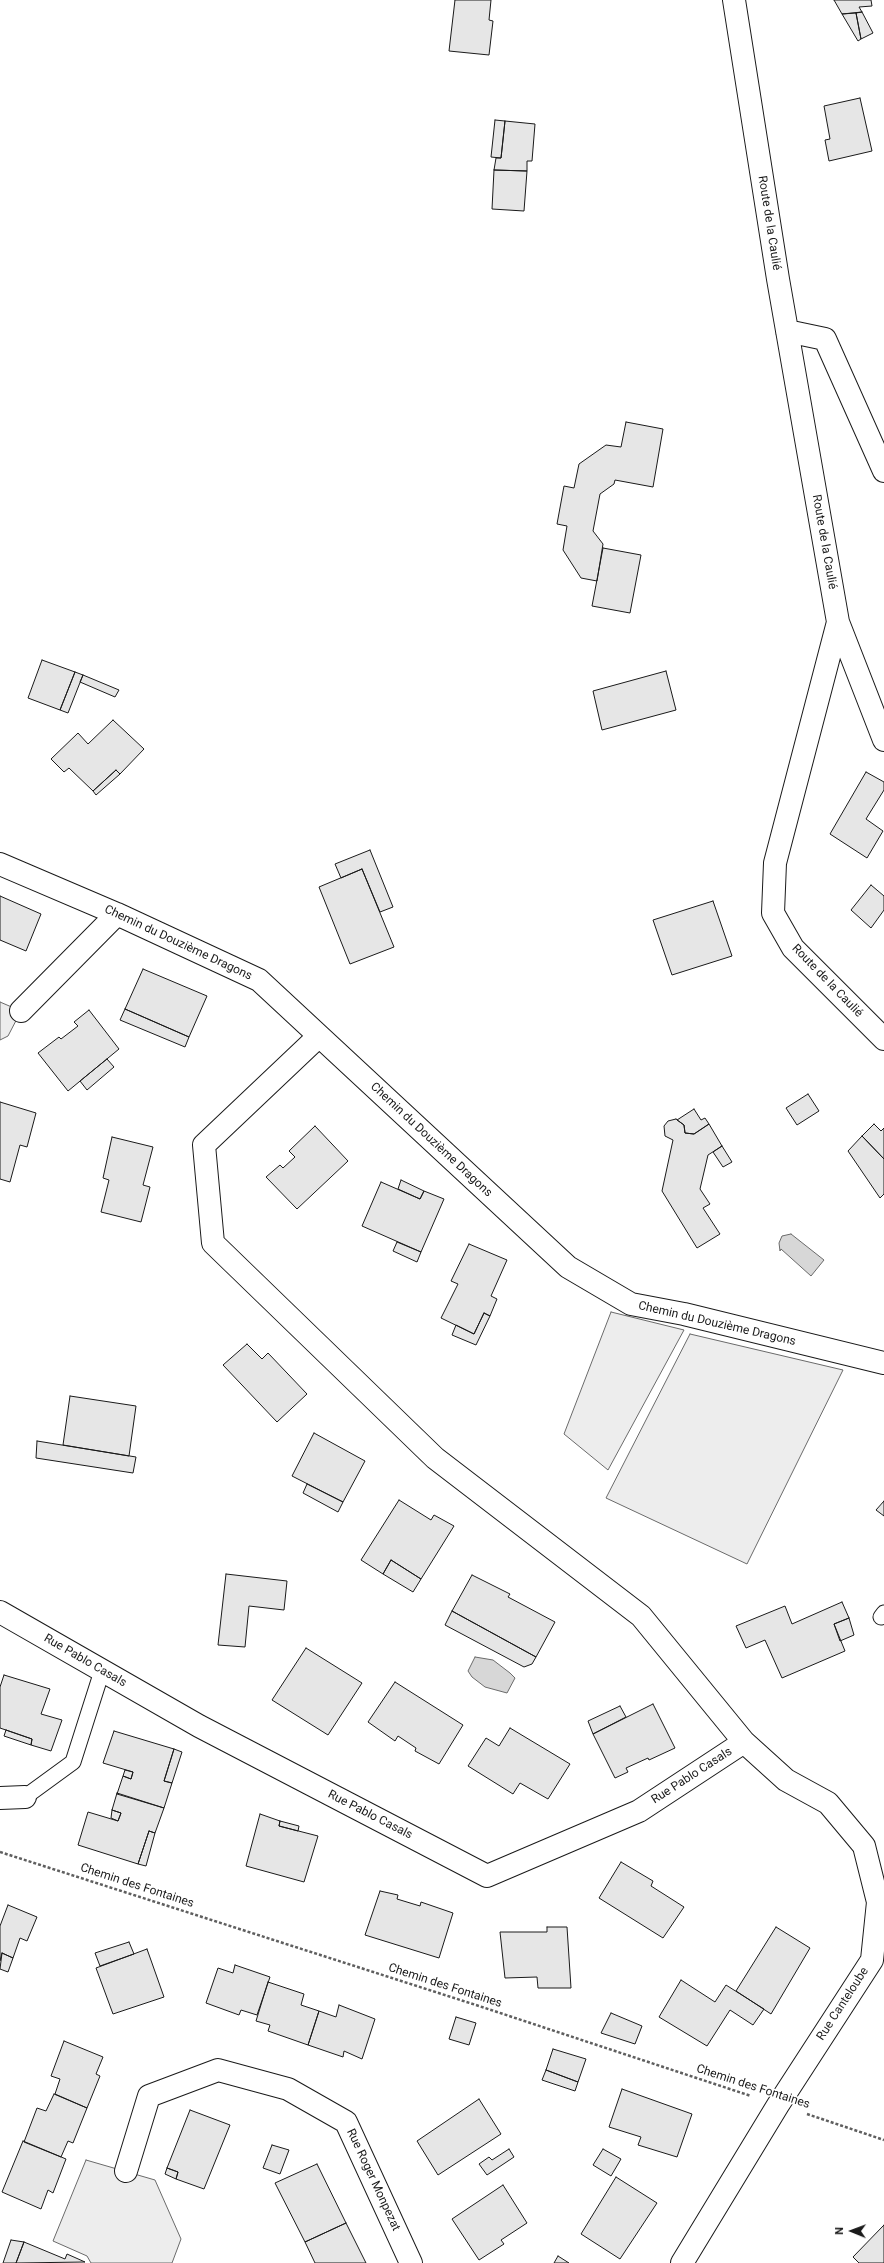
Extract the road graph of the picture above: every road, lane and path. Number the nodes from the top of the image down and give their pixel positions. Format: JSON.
{"nodes":[{"id":1,"x":734,"y":0,"type":"edge"},
{"id":2,"x":787,"y":331,"type":"junction"},
{"id":3,"x":884,"y":471,"type":"edge"},
{"id":4,"x":838,"y":622,"type":"junction"},
{"id":5,"x":884,"y":740,"type":"edge"},
{"id":6,"x":0,"y":864,"type":"edge"},
{"id":7,"x":117,"y":914,"type":"junction"},
{"id":8,"x":21,"y":1011,"type":"dead end"},
{"id":9,"x":319,"y":1036,"type":"junction"},
{"id":10,"x":884,"y":1039,"type":"edge"},
{"id":11,"x":884,"y":1363,"type":"edge"},
{"id":12,"x":0,"y":1612,"type":"edge"},
{"id":13,"x":102,"y":1671,"type":"junction"},
{"id":14,"x":744,"y":1742,"type":"junction"},
{"id":15,"x":25,"y":1797,"type":"joint"},
{"id":16,"x":0,"y":1798,"type":"edge"},
{"id":17,"x":0,"y":1852,"type":"edge"},
{"id":18,"x":778,"y":2105,"type":"junction"},
{"id":19,"x":884,"y":2140,"type":"edge"},
{"id":20,"x":126,"y":2171,"type":"dead end"},
{"id":21,"x":411,"y":2263,"type":"edge"},
{"id":22,"x":682,"y":2263,"type":"edge"}],
"edges":[{"from":1,"to":2,"type":"street","name":"Route de la Caulié"},
{"from":2,"to":3,"type":"street"},
{"from":2,"to":4,"type":"street","name":"Route de la Caulié"},
{"from":4,"to":5,"type":"street"},
{"from":4,"to":10,"type":"street","name":"Route de la Caulié"},
{"from":6,"to":7,"type":"street","name":"Chemin du Douzième Dragons"},
{"from":7,"to":8,"type":"street"},
{"from":7,"to":9,"type":"street","name":"Chemin du Douzième Dragons"},
{"from":9,"to":11,"type":"street","name":"Chemin du Douzième Dragons"},
{"from":9,"to":14,"type":"street","name":"Rue Canteloube"},
{"from":12,"to":13,"type":"street","name":"Rue Pablo Casals"},
{"from":13,"to":14,"type":"street","name":"Rue Pablo Casals"},
{"from":13,"to":15,"type":"lane"},
{"from":14,"to":18,"type":"street","name":"Rue Canteloube"},
{"from":15,"to":16,"type":"street"},
{"from":17,"to":18,"type":"path","name":"Chemin des Fontaines"},
{"from":18,"to":19,"type":"path","name":"Chemin des Fontaines"},
{"from":18,"to":22,"type":"street","name":"Rue Canteloube"},
{"from":20,"to":21,"type":"street","name":"Rue Roger Monpezat"}]}
